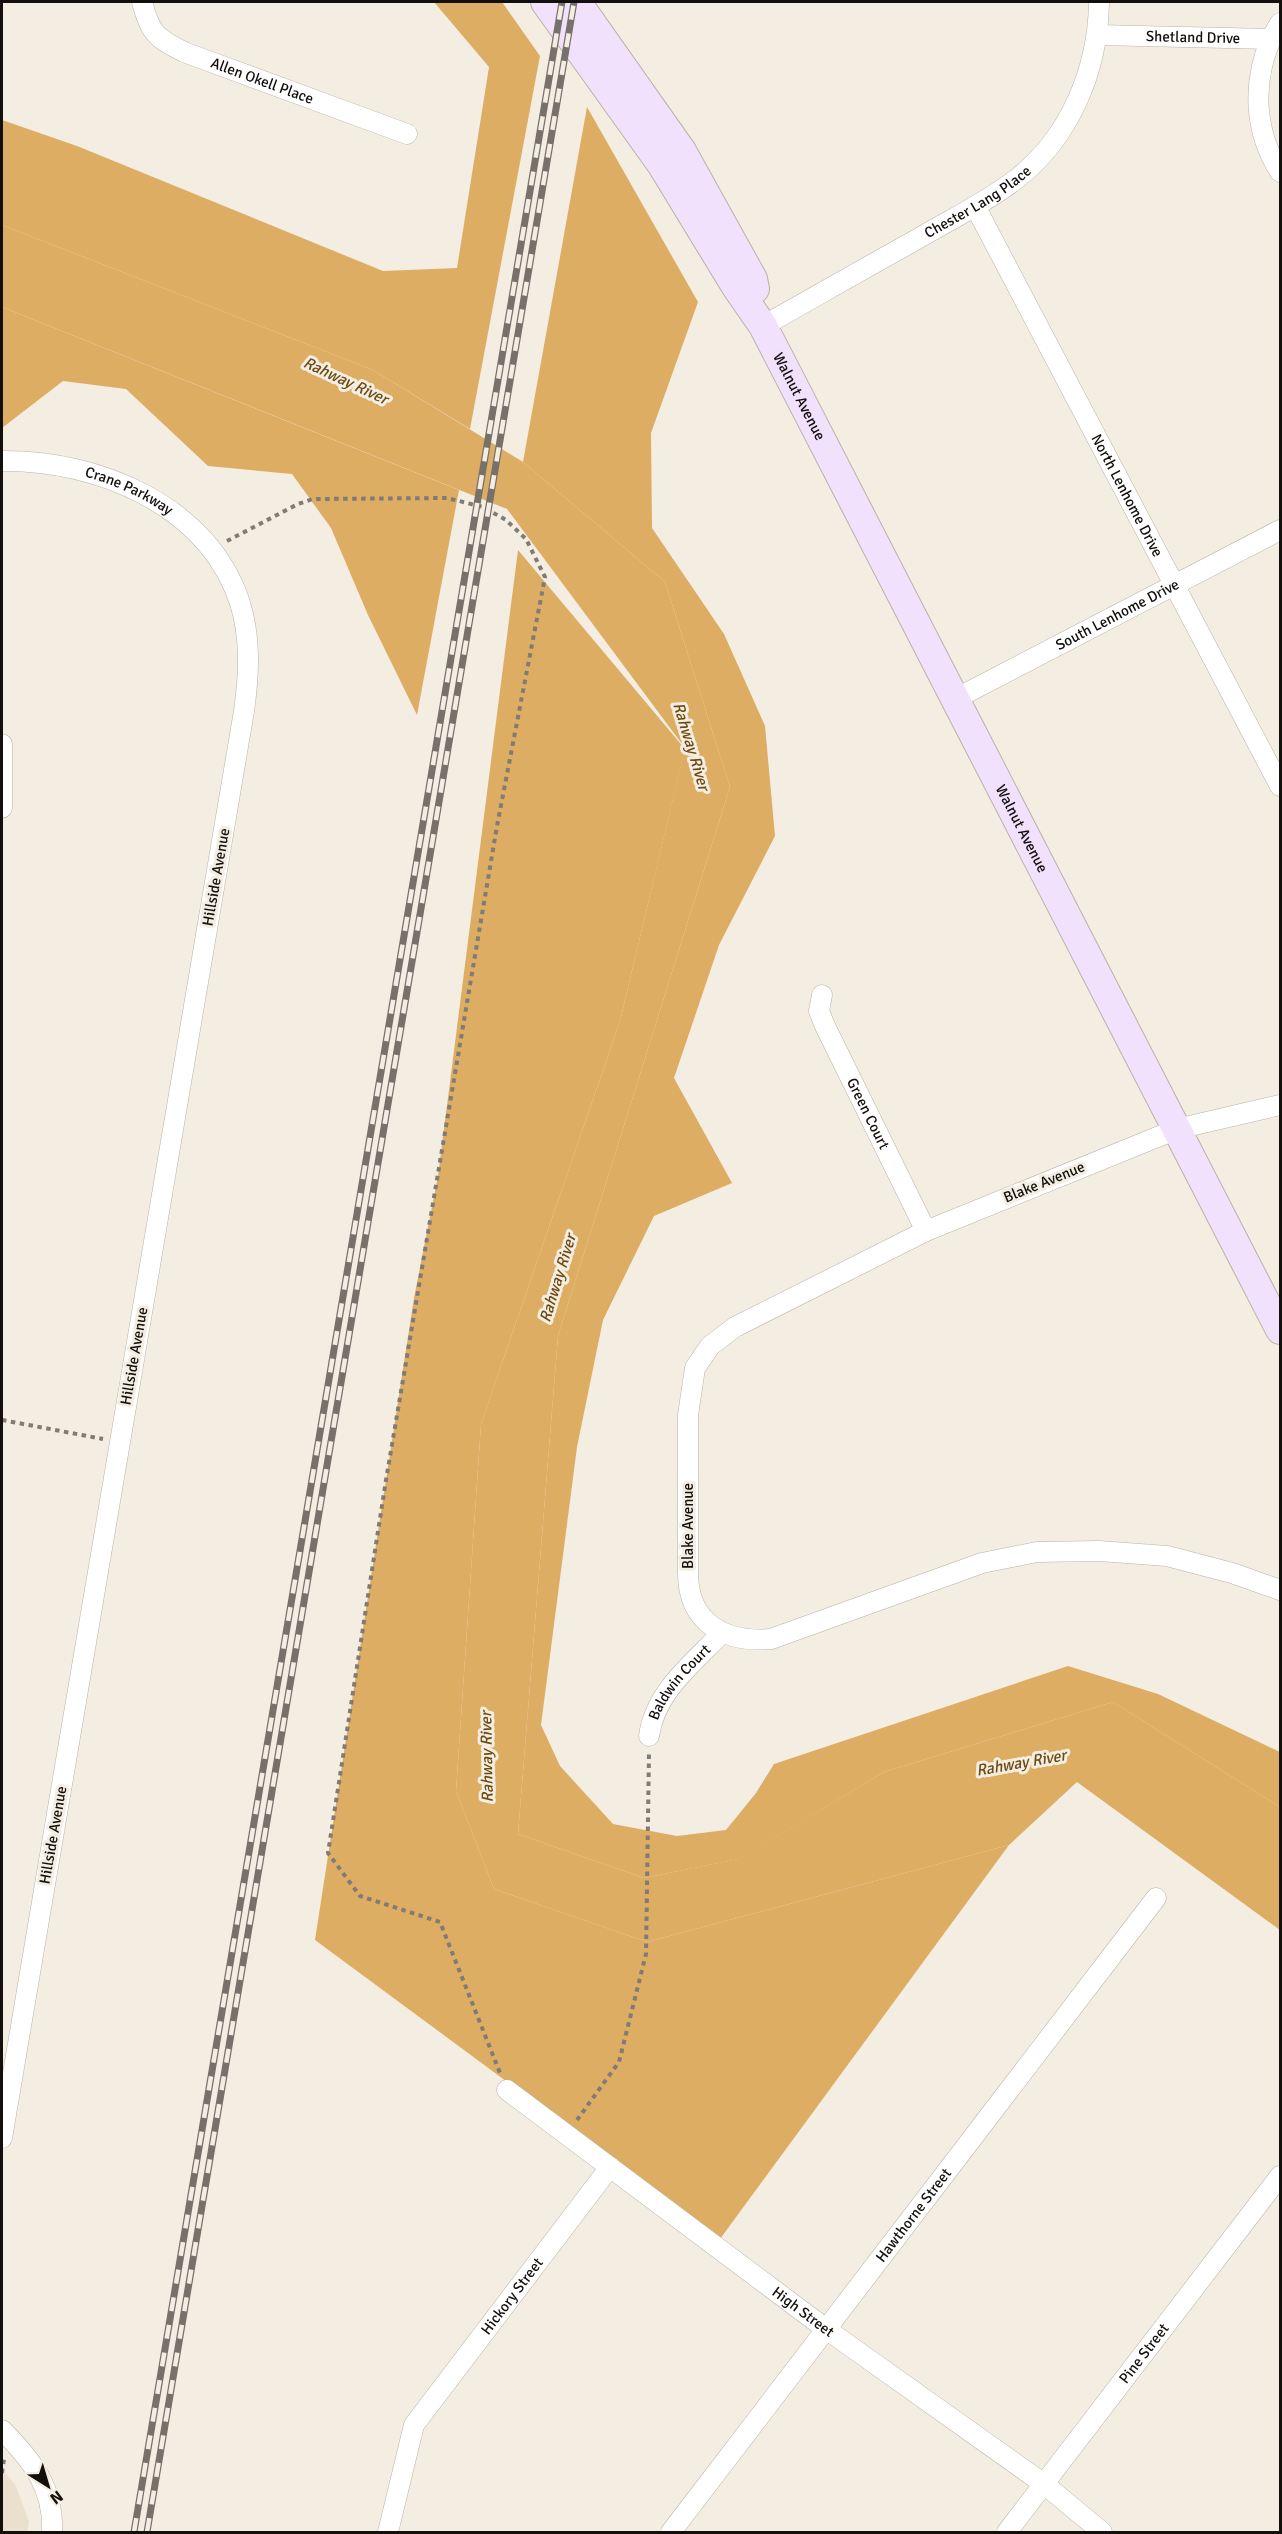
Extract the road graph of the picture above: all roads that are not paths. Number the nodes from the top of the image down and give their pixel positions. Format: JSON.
{"nodes":[{"id":1,"x":142,"y":2,"type":"edge"},
{"id":2,"x":545,"y":2,"type":"edge"},
{"id":3,"x":577,"y":2,"type":"edge"},
{"id":4,"x":1099,"y":2,"type":"edge"},
{"id":5,"x":1276,"y":31,"type":"edge"},
{"id":6,"x":1097,"y":35,"type":"junction"},
{"id":7,"x":407,"y":134,"type":"dead end"},
{"id":8,"x":1281,"y":172,"type":"edge"},
{"id":9,"x":975,"y":206,"type":"junction"},
{"id":10,"x":764,"y":326,"type":"junction"},
{"id":11,"x":2,"y":461,"type":"edge"},
{"id":12,"x":1281,"y":530,"type":"edge"},
{"id":13,"x":228,"y":575,"type":"joint"},
{"id":14,"x":1175,"y":585,"type":"junction"},
{"id":15,"x":955,"y":699,"type":"junction"},
{"id":16,"x":2,"y":744,"type":"edge"},
{"id":17,"x":1281,"y":786,"type":"edge"},
{"id":18,"x":2,"y":808,"type":"edge"},
{"id":19,"x":822,"y":995,"type":"dead end"},
{"id":20,"x":1281,"y":1105,"type":"edge"},
{"id":21,"x":1177,"y":1129,"type":"junction"},
{"id":22,"x":926,"y":1231,"type":"junction"},
{"id":23,"x":1281,"y":1330,"type":"edge"},
{"id":24,"x":1281,"y":1590,"type":"edge"},
{"id":25,"x":722,"y":1633,"type":"junction"},
{"id":26,"x":649,"y":1736,"type":"road end"},
{"id":27,"x":1156,"y":1898,"type":"dead end"},
{"id":28,"x":507,"y":2090,"type":"road end"},
{"id":29,"x":2,"y":2138,"type":"edge"},
{"id":30,"x":610,"y":2167,"type":"junction"},
{"id":31,"x":1281,"y":2176,"type":"edge"},
{"id":32,"x":826,"y":2329,"type":"junction"},
{"id":33,"x":2,"y":2430,"type":"edge"},
{"id":34,"x":1044,"y":2484,"type":"junction"},
{"id":35,"x":52,"y":2532,"type":"edge"},
{"id":36,"x":388,"y":2532,"type":"edge"},
{"id":37,"x":670,"y":2532,"type":"edge"},
{"id":38,"x":1007,"y":2532,"type":"edge"},
{"id":39,"x":1102,"y":2532,"type":"edge"}],
"edges":[{"from":1,"to":7,"type":"street","name":"Allen Okell Place"},
{"from":2,"to":10,"type":"street","name":"Walnut Avenue"},
{"from":3,"to":10,"type":"street","name":"Walnut Avenue"},
{"from":4,"to":6,"type":"street","name":"Chester Lang Place"},
{"from":5,"to":6,"type":"street","name":"Shetland Drive"},
{"from":5,"to":8,"type":"street"},
{"from":6,"to":9,"type":"street","name":"Chester Lang Place"},
{"from":9,"to":10,"type":"street","name":"Chester Lang Place"},
{"from":9,"to":14,"type":"street","name":"North Lenhome Drive"},
{"from":10,"to":15,"type":"street","name":"Walnut Avenue"},
{"from":11,"to":13,"type":"street","name":"Crane Parkway"},
{"from":12,"to":14,"type":"street","name":"South Lenhome Drive"},
{"from":13,"to":29,"type":"street","name":"Hillside Avenue"},
{"from":14,"to":15,"type":"street","name":"South Lenhome Drive"},
{"from":14,"to":17,"type":"street","name":"North Lenhome Drive"},
{"from":15,"to":21,"type":"street","name":"Walnut Avenue"},
{"from":16,"to":18,"type":"street"},
{"from":19,"to":22,"type":"street","name":"Green Court"},
{"from":20,"to":21,"type":"street","name":"Blake Avenue"},
{"from":21,"to":22,"type":"street","name":"Blake Avenue"},
{"from":21,"to":23,"type":"street","name":"Walnut Avenue"},
{"from":22,"to":25,"type":"street","name":"Blake Avenue"},
{"from":24,"to":25,"type":"street","name":"Blake Avenue"},
{"from":25,"to":26,"type":"street","name":"Baldwin Court"},
{"from":27,"to":32,"type":"street","name":"Hawthorne Street"},
{"from":28,"to":30,"type":"street","name":"High Street"},
{"from":30,"to":32,"type":"street","name":"High Street"},
{"from":30,"to":36,"type":"street","name":"Hickory Street"},
{"from":31,"to":34,"type":"street","name":"Pine Street"},
{"from":32,"to":34,"type":"street","name":"High Street"},
{"from":32,"to":37,"type":"street","name":"Hawthorne Street"},
{"from":33,"to":35,"type":"street"},
{"from":34,"to":38,"type":"street","name":"Pine Street"},
{"from":34,"to":39,"type":"street","name":"High Street"}]}
